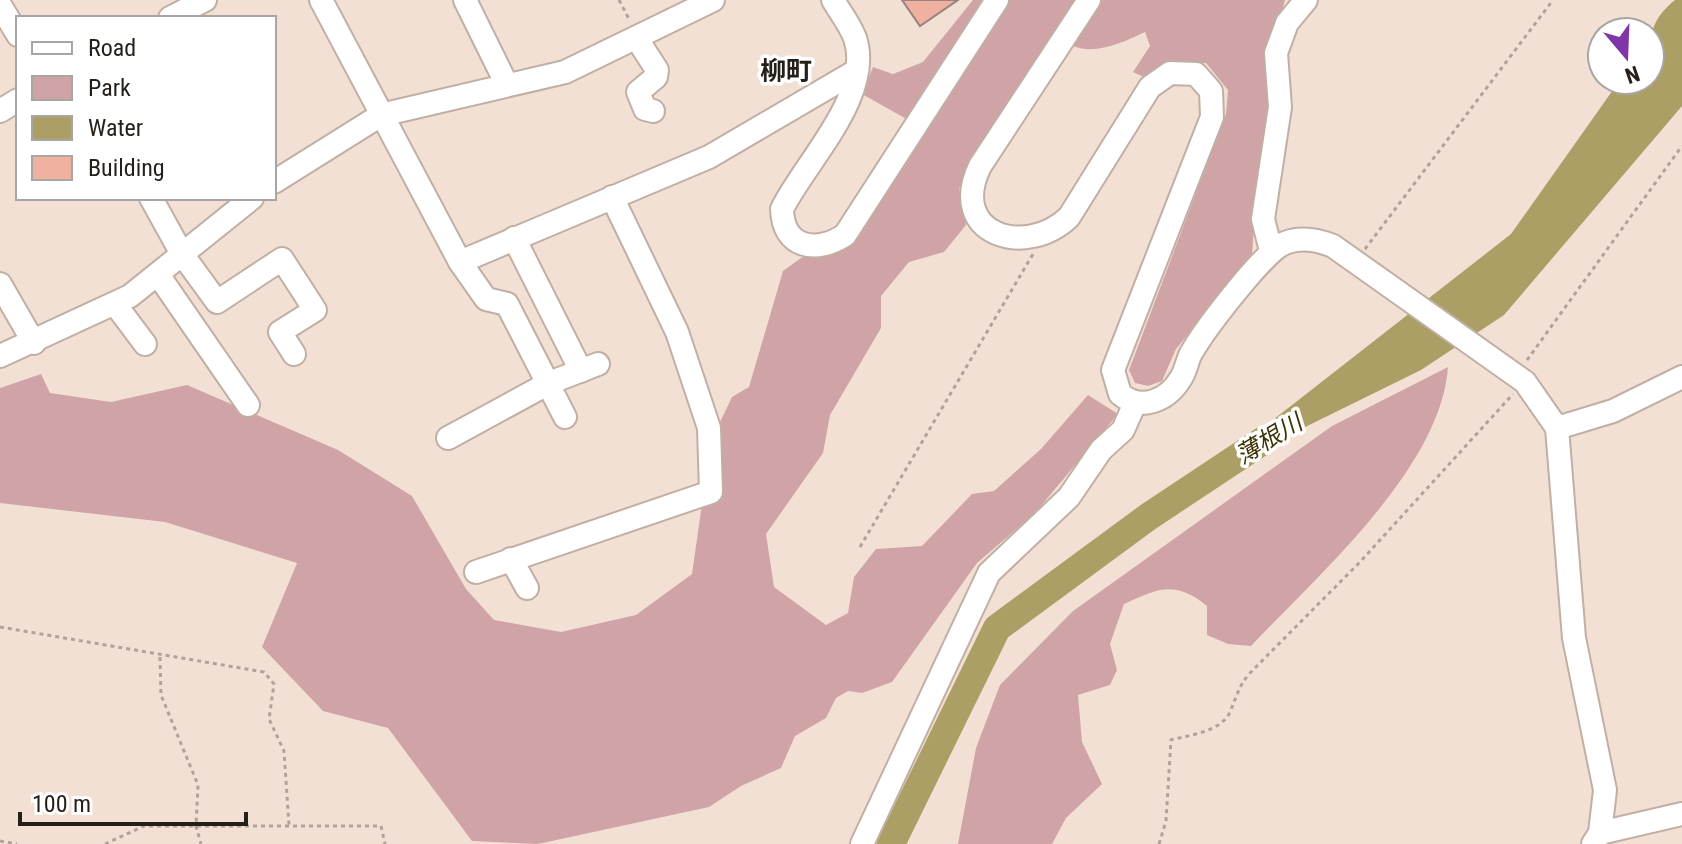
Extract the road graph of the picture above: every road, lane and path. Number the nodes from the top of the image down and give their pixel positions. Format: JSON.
{"nodes":[{"id":1,"x":206,"y":0,"type":"edge"},
{"id":2,"x":321,"y":0,"type":"edge"},
{"id":3,"x":465,"y":0,"type":"edge"},
{"id":4,"x":713,"y":0,"type":"edge"},
{"id":5,"x":833,"y":0,"type":"edge"},
{"id":6,"x":997,"y":0,"type":"edge"},
{"id":7,"x":1089,"y":0,"type":"edge"},
{"id":8,"x":1306,"y":0,"type":"edge"},
{"id":9,"x":1553,"y":0,"type":"edge"},
{"id":10,"x":174,"y":16,"type":"edge"},
{"id":11,"x":637,"y":39,"type":"junction"},
{"id":12,"x":856,"y":71,"type":"junction"},
{"id":13,"x":506,"y":83,"type":"junction"},
{"id":14,"x":653,"y":111,"type":"dead end"},
{"id":15,"x":381,"y":115,"type":"junction"},
{"id":16,"x":1682,"y":146,"type":"edge"},
{"id":17,"x":276,"y":181,"type":"edge"},
{"id":18,"x":612,"y":197,"type":"junction"},
{"id":19,"x":152,"y":200,"type":"edge"},
{"id":20,"x":250,"y":200,"type":"edge"},
{"id":21,"x":1039,"y":235,"type":"junction"},
{"id":22,"x":514,"y":238,"type":"junction"},
{"id":23,"x":1271,"y":251,"type":"junction"},
{"id":24,"x":182,"y":254,"type":"junction"},
{"id":25,"x":460,"y":262,"type":"junction"},
{"id":26,"x":1355,"y":262,"type":"junction"},
{"id":27,"x":159,"y":276,"type":"junction"},
{"id":28,"x":0,"y":284,"type":"edge"},
{"id":29,"x":115,"y":304,"type":"junction"},
{"id":30,"x":34,"y":343,"type":"junction"},
{"id":31,"x":145,"y":344,"type":"dead end"},
{"id":32,"x":294,"y":354,"type":"dead end"},
{"id":33,"x":0,"y":356,"type":"edge"},
{"id":34,"x":1682,"y":377,"type":"edge"},
{"id":35,"x":1525,"y":382,"type":"junction"},
{"id":36,"x":549,"y":383,"type":"junction"},
{"id":37,"x":1135,"y":403,"type":"junction"},
{"id":38,"x":248,"y":405,"type":"dead end"},
{"id":39,"x":565,"y":417,"type":"dead end"},
{"id":40,"x":1557,"y":428,"type":"junction"},
{"id":41,"x":448,"y":438,"type":"dead end"},
{"id":42,"x":860,"y":547,"type":"dead end"},
{"id":43,"x":511,"y":559,"type":"junction"},
{"id":44,"x":476,"y":572,"type":"dead end"},
{"id":45,"x":527,"y":588,"type":"dead end"},
{"id":46,"x":0,"y":627,"type":"edge"},
{"id":47,"x":160,"y":657,"type":"junction"},
{"id":48,"x":1682,"y":814,"type":"edge"},
{"id":49,"x":289,"y":825,"type":"junction"},
{"id":50,"x":196,"y":826,"type":"junction"},
{"id":51,"x":1597,"y":839,"type":"edge"},
{"id":52,"x":0,"y":841,"type":"edge"},
{"id":53,"x":17,"y":844,"type":"edge"},
{"id":54,"x":105,"y":844,"type":"edge"},
{"id":55,"x":201,"y":844,"type":"edge"},
{"id":56,"x":385,"y":844,"type":"edge"},
{"id":57,"x":862,"y":844,"type":"edge"},
{"id":58,"x":1159,"y":844,"type":"edge"}],
"edges":[{"from":1,"to":10,"type":"street"},
{"from":2,"to":15,"type":"street"},
{"from":3,"to":13,"type":"street"},
{"from":4,"to":11,"type":"street"},
{"from":5,"to":12,"type":"street"},
{"from":6,"to":12,"type":"street"},
{"from":7,"to":21,"type":"street"},
{"from":8,"to":23,"type":"street"},
{"from":9,"to":26,"type":"path"},
{"from":11,"to":13,"type":"street"},
{"from":11,"to":14,"type":"street"},
{"from":12,"to":18,"type":"street"},
{"from":13,"to":15,"type":"street"},
{"from":15,"to":17,"type":"street"},
{"from":15,"to":25,"type":"street"},
{"from":16,"to":35,"type":"path"},
{"from":18,"to":22,"type":"street"},
{"from":18,"to":43,"type":"street"},
{"from":19,"to":24,"type":"street"},
{"from":20,"to":24,"type":"street"},
{"from":21,"to":37,"type":"street"},
{"from":21,"to":42,"type":"path"},
{"from":22,"to":25,"type":"street"},
{"from":22,"to":36,"type":"street"},
{"from":23,"to":26,"type":"street"},
{"from":23,"to":37,"type":"street"},
{"from":24,"to":27,"type":"street"},
{"from":24,"to":32,"type":"street"},
{"from":25,"to":36,"type":"street"},
{"from":26,"to":35,"type":"street"},
{"from":27,"to":29,"type":"street"},
{"from":27,"to":38,"type":"street"},
{"from":28,"to":30,"type":"street"},
{"from":29,"to":30,"type":"street"},
{"from":29,"to":31,"type":"street"},
{"from":30,"to":33,"type":"street"},
{"from":34,"to":40,"type":"street"},
{"from":35,"to":40,"type":"street"},
{"from":35,"to":58,"type":"path"},
{"from":36,"to":39,"type":"street"},
{"from":36,"to":41,"type":"street"},
{"from":37,"to":57,"type":"street"},
{"from":40,"to":51,"type":"street"},
{"from":43,"to":44,"type":"street"},
{"from":43,"to":45,"type":"street"},
{"from":46,"to":47,"type":"path"},
{"from":47,"to":49,"type":"path"},
{"from":47,"to":50,"type":"path"},
{"from":48,"to":51,"type":"street"},
{"from":49,"to":50,"type":"path"},
{"from":49,"to":56,"type":"path"},
{"from":50,"to":54,"type":"path"},
{"from":50,"to":55,"type":"path"},
{"from":52,"to":53,"type":"path"}]}
